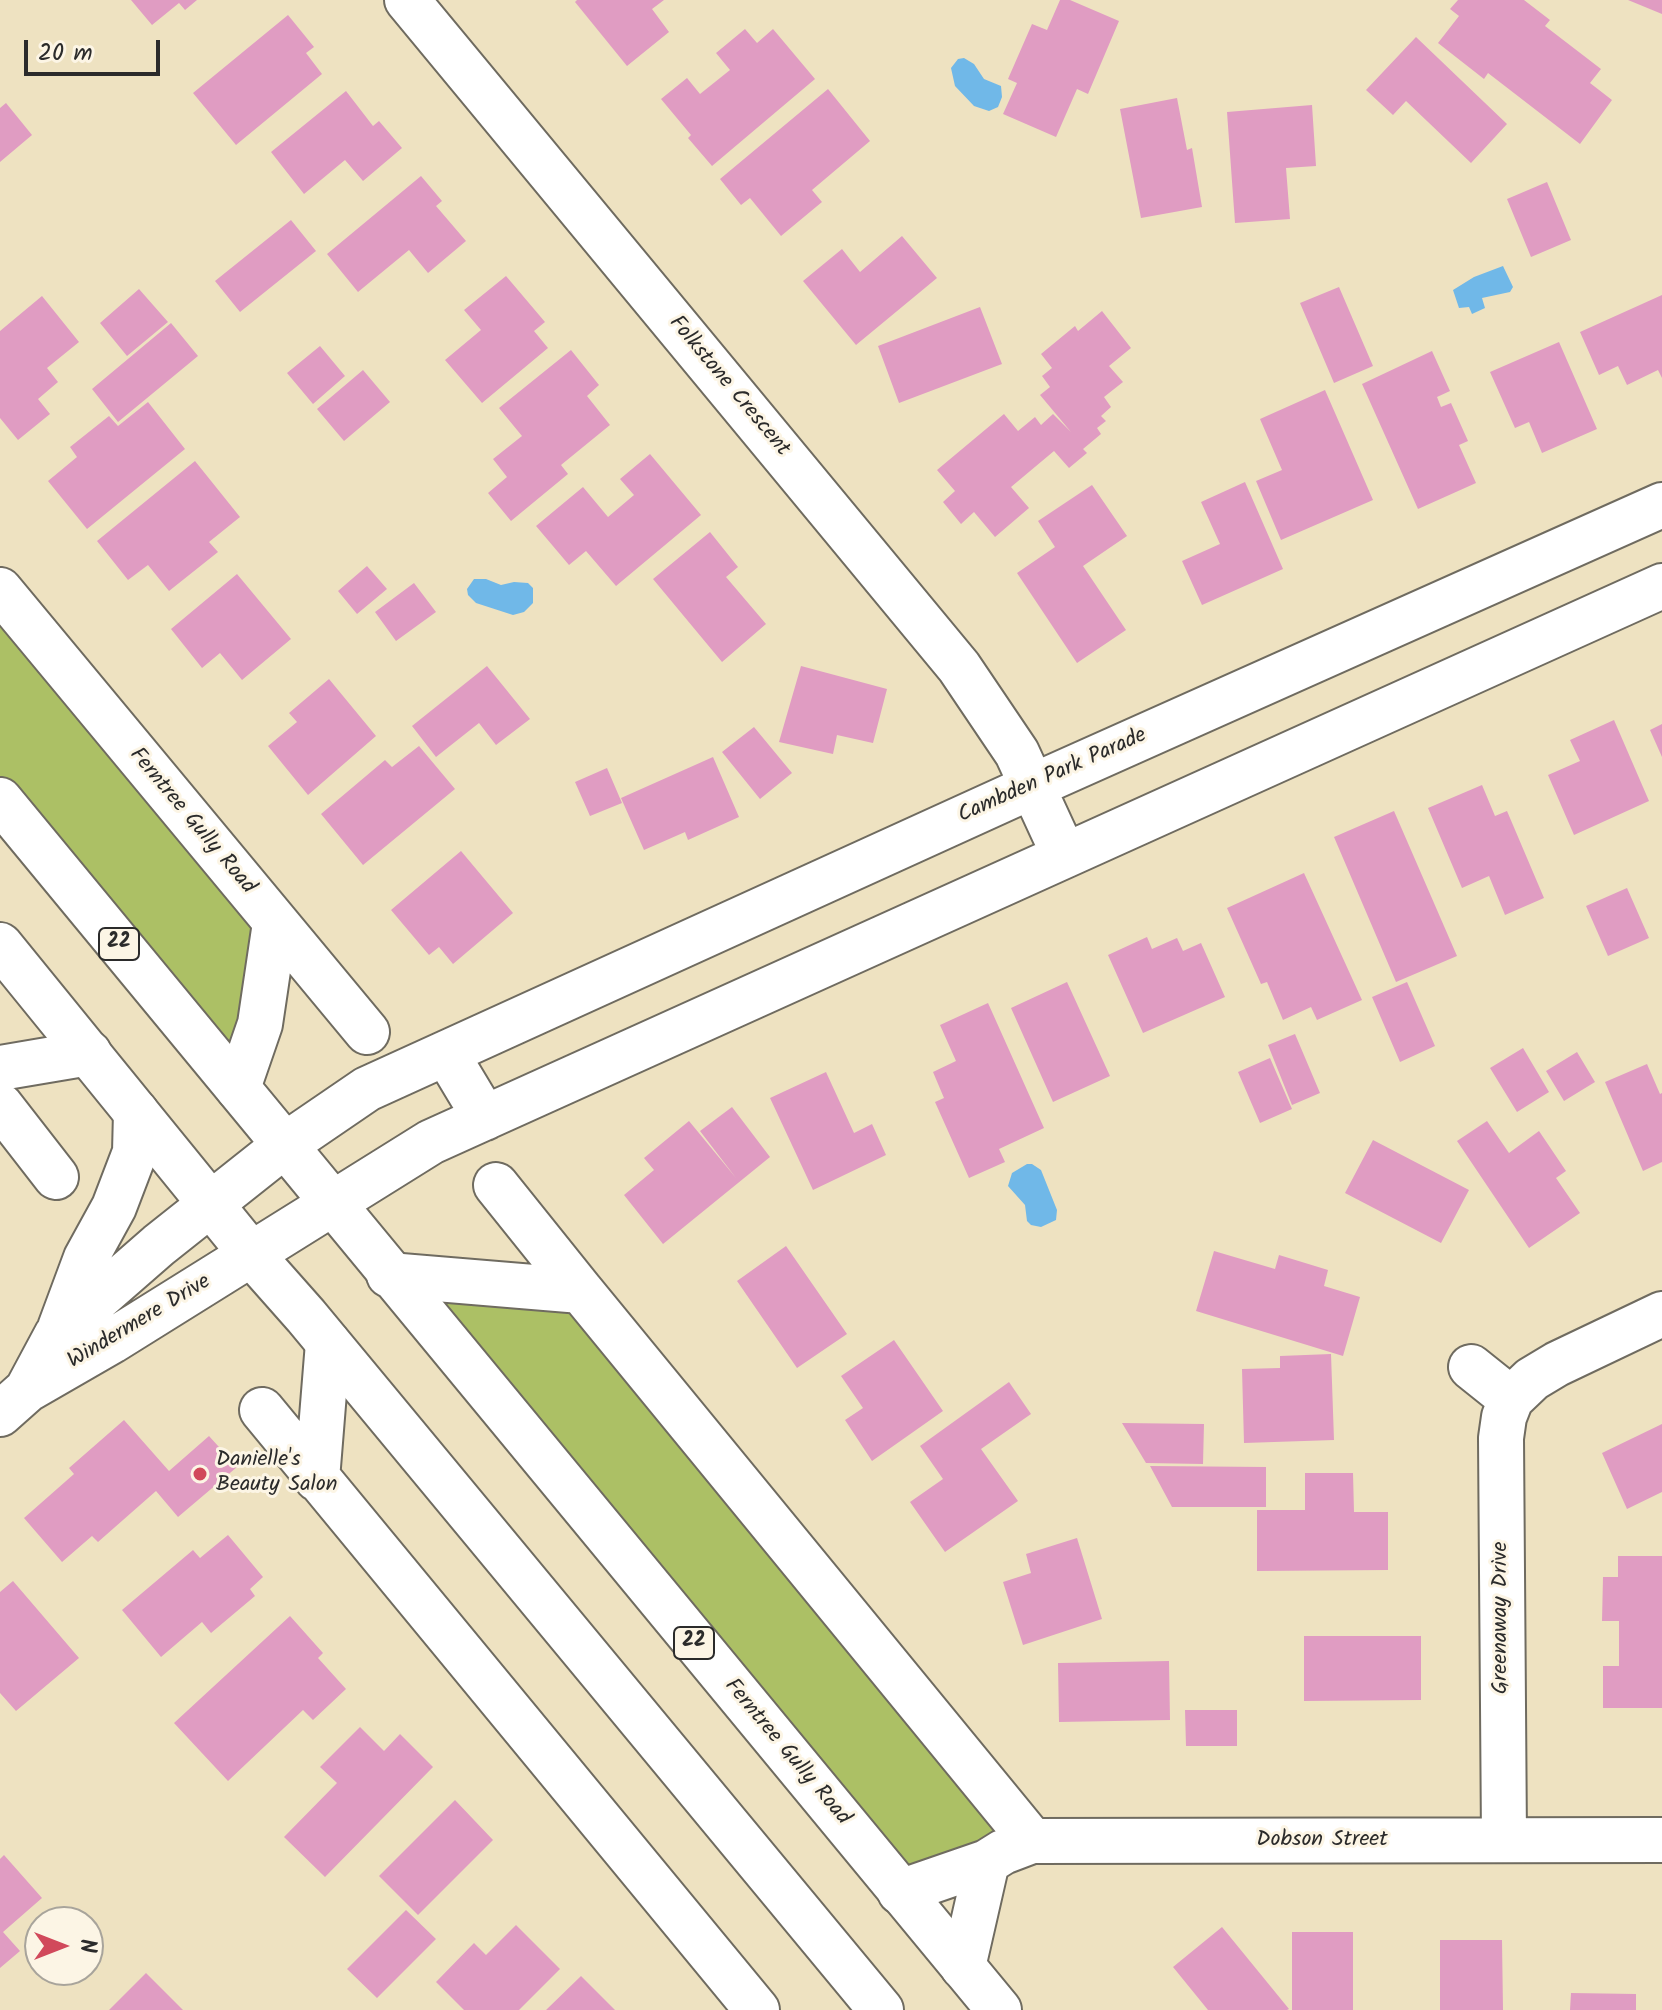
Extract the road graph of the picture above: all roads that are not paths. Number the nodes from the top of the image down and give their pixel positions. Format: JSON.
{"nodes":[{"id":1,"x":407,"y":0,"type":"edge"},
{"id":2,"x":1662,"y":505,"type":"edge"},
{"id":3,"x":1662,"y":586,"type":"edge"},
{"id":4,"x":0,"y":590,"type":"edge"},
{"id":5,"x":1033,"y":786,"type":"junction"},
{"id":6,"x":0,"y":800,"type":"edge"},
{"id":7,"x":1064,"y":855,"type":"junction"},
{"id":8,"x":275,"y":923,"type":"junction"},
{"id":9,"x":0,"y":945,"type":"edge"},
{"id":10,"x":367,"y":1032,"type":"dead end"},
{"id":11,"x":89,"y":1053,"type":"junction"},
{"id":12,"x":446,"y":1053,"type":"junction"},
{"id":13,"x":0,"y":1068,"type":"edge"},
{"id":14,"x":238,"y":1088,"type":"junction"},
{"id":15,"x":0,"y":1105,"type":"edge"},
{"id":16,"x":136,"y":1112,"type":"junction"},
{"id":17,"x":485,"y":1118,"type":"junction"},
{"id":18,"x":285,"y":1145,"type":"junction"},
{"id":19,"x":56,"y":1177,"type":"dead end"},
{"id":20,"x":496,"y":1185,"type":"dead end"},
{"id":21,"x":332,"y":1201,"type":"junction"},
{"id":22,"x":212,"y":1204,"type":"junction"},
{"id":23,"x":252,"y":1255,"type":"junction"},
{"id":24,"x":389,"y":1275,"type":"junction"},
{"id":25,"x":581,"y":1291,"type":"junction"},
{"id":26,"x":1662,"y":1314,"type":"edge"},
{"id":27,"x":57,"y":1334,"type":"junction"},
{"id":28,"x":328,"y":1343,"type":"junction"},
{"id":29,"x":1471,"y":1367,"type":"dead end"},
{"id":30,"x":1511,"y":1399,"type":"junction"},
{"id":31,"x":14,"y":1402,"type":"edge"},
{"id":32,"x":262,"y":1410,"type":"dead end"},
{"id":33,"x":317,"y":1479,"type":"junction"},
{"id":34,"x":1504,"y":1840,"type":"junction"},
{"id":35,"x":1662,"y":1840,"type":"edge"},
{"id":36,"x":1032,"y":1841,"type":"junction"},
{"id":37,"x":987,"y":1862,"type":"junction"},
{"id":38,"x":900,"y":1892,"type":"junction"},
{"id":39,"x":963,"y":1967,"type":"junction"},
{"id":40,"x":757,"y":2010,"type":"edge"},
{"id":41,"x":881,"y":2010,"type":"edge"},
{"id":42,"x":999,"y":2010,"type":"edge"}],
"edges":[{"from":1,"to":5,"type":"street","name":"Folkstone Crescent"},
{"from":2,"to":5,"type":"street","name":"Cambden Park Parade"},
{"from":3,"to":7,"type":"street"},
{"from":4,"to":8,"type":"street","name":"Ferntree Gully Road"},
{"from":5,"to":7,"type":"street","name":"Folkstone Crescent"},
{"from":5,"to":12,"type":"street","name":"Cambden Park Parade"},
{"from":6,"to":14,"type":"street","name":"Ferntree Gully Road","number":"22"},
{"from":7,"to":17,"type":"street"},
{"from":8,"to":10,"type":"street","name":"Ferntree Gully Road"},
{"from":8,"to":14,"type":"street"},
{"from":9,"to":11,"type":"street"},
{"from":11,"to":13,"type":"street"},
{"from":11,"to":16,"type":"street"},
{"from":12,"to":17,"type":"street"},
{"from":12,"to":18,"type":"street","name":"Cambden Park Parade"},
{"from":14,"to":18,"type":"street","name":"Ferntree Gully Road","number":"22"},
{"from":15,"to":19,"type":"street"},
{"from":16,"to":22,"type":"street"},
{"from":16,"to":27,"type":"street","name":"Windermere Drive"},
{"from":17,"to":21,"type":"street"},
{"from":18,"to":21,"type":"street","name":"Ferntree Gully Road","number":"22"},
{"from":18,"to":22,"type":"street","name":"Windermere Drive"},
{"from":20,"to":25,"type":"street"},
{"from":21,"to":23,"type":"street","name":"Windermere Drive"},
{"from":21,"to":24,"type":"street","name":"Ferntree Gully Road","number":"22"},
{"from":22,"to":23,"type":"street"},
{"from":22,"to":27,"type":"street","name":"Windermere Drive"},
{"from":23,"to":28,"type":"street"},
{"from":23,"to":31,"type":"street","name":"Windermere Drive"},
{"from":24,"to":25,"type":"street"},
{"from":24,"to":38,"type":"street","name":"Ferntree Gully Road","number":"22"},
{"from":25,"to":36,"type":"street"},
{"from":26,"to":30,"type":"street"},
{"from":27,"to":31,"type":"street","name":"Windermere Drive"},
{"from":28,"to":33,"type":"street"},
{"from":28,"to":41,"type":"street"},
{"from":29,"to":30,"type":"street"},
{"from":30,"to":34,"type":"street","name":"Greenaway Drive"},
{"from":32,"to":33,"type":"street"},
{"from":33,"to":40,"type":"street"},
{"from":34,"to":35,"type":"street","name":"Dobson Street"},
{"from":34,"to":36,"type":"street","name":"Dobson Street"},
{"from":36,"to":37,"type":"street","name":"Dobson Street"},
{"from":37,"to":38,"type":"street","name":"Dobson Street"},
{"from":37,"to":39,"type":"street"},
{"from":38,"to":39,"type":"street","name":"Ferntree Gully Road","number":"22"},
{"from":39,"to":42,"type":"street","name":"Ferntree Gully Road","number":"22"}]}
